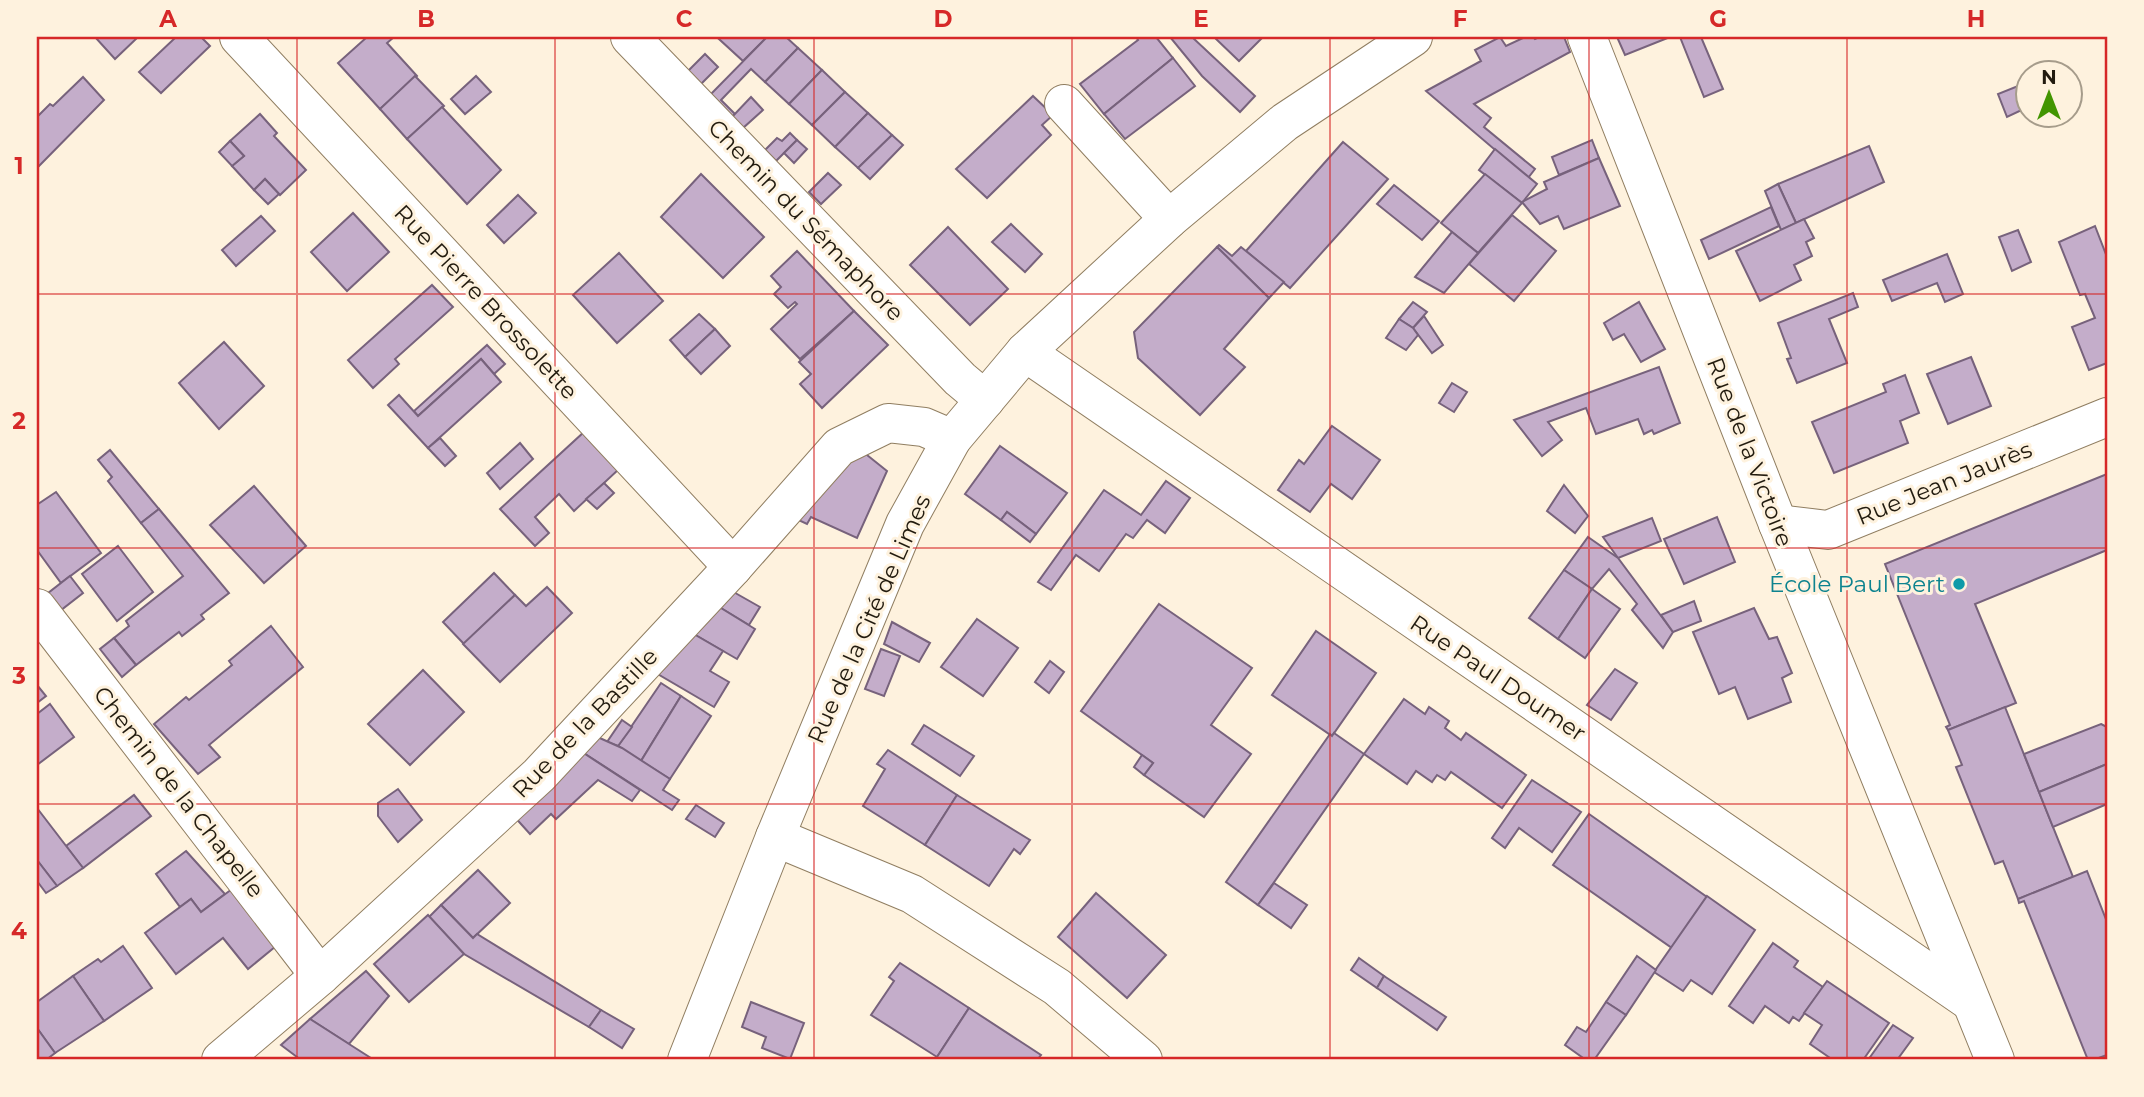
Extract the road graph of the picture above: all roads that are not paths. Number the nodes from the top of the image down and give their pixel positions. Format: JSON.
{"nodes":[{"id":1,"x":239,"y":37,"type":"edge"},
{"id":2,"x":630,"y":37,"type":"edge"},
{"id":3,"x":1413,"y":37,"type":"edge"},
{"id":4,"x":1587,"y":37,"type":"edge"},
{"id":5,"x":1064,"y":104,"type":"dead end"},
{"id":6,"x":1168,"y":219,"type":"junction"},
{"id":7,"x":1025,"y":352,"type":"junction"},
{"id":8,"x":985,"y":400,"type":"junction"},
{"id":9,"x":2107,"y":417,"type":"edge"},
{"id":10,"x":952,"y":439,"type":"junction"},
{"id":11,"x":1778,"y":524,"type":"junction"},
{"id":12,"x":733,"y":567,"type":"junction"},
{"id":13,"x":37,"y":608,"type":"edge"},
{"id":14,"x":775,"y":837,"type":"junction"},
{"id":15,"x":320,"y":976,"type":"junction"},
{"id":16,"x":1971,"y":1002,"type":"junction"},
{"id":17,"x":221,"y":1060,"type":"edge"},
{"id":18,"x":687,"y":1060,"type":"edge"},
{"id":19,"x":1143,"y":1060,"type":"edge"},
{"id":20,"x":1995,"y":1060,"type":"edge"}],
"edges":[{"from":1,"to":12,"type":"street","name":"Rue Pierre Brossolette"},
{"from":2,"to":8,"type":"street","name":"Chemin du Sémaphore"},
{"from":3,"to":6,"type":"street","name":"Rue de la Cité de Limes"},
{"from":4,"to":11,"type":"street","name":"Rue de la Victoire"},
{"from":5,"to":6,"type":"street"},
{"from":6,"to":7,"type":"street","name":"Rue de la Cité de Limes"},
{"from":7,"to":8,"type":"street","name":"Rue de la Cité de Limes"},
{"from":7,"to":16,"type":"street","name":"Rue Paul Doumer"},
{"from":8,"to":10,"type":"street","name":"Rue de la Cité de Limes"},
{"from":9,"to":11,"type":"street","name":"Rue Jean Jaurès"},
{"from":10,"to":12,"type":"street","name":"Rue de la Bastille"},
{"from":10,"to":14,"type":"street","name":"Rue de la Cité de Limes"},
{"from":11,"to":16,"type":"street","name":"Rue de la Victoire"},
{"from":12,"to":15,"type":"street","name":"Rue de la Bastille"},
{"from":13,"to":15,"type":"street","name":"Chemin de la Chapelle"},
{"from":14,"to":18,"type":"street","name":"Rue de la Cité de Limes"},
{"from":14,"to":19,"type":"street"},
{"from":15,"to":17,"type":"street","name":"Rue de la Bastille"},
{"from":16,"to":20,"type":"street","name":"Rue de la Victoire"}]}
